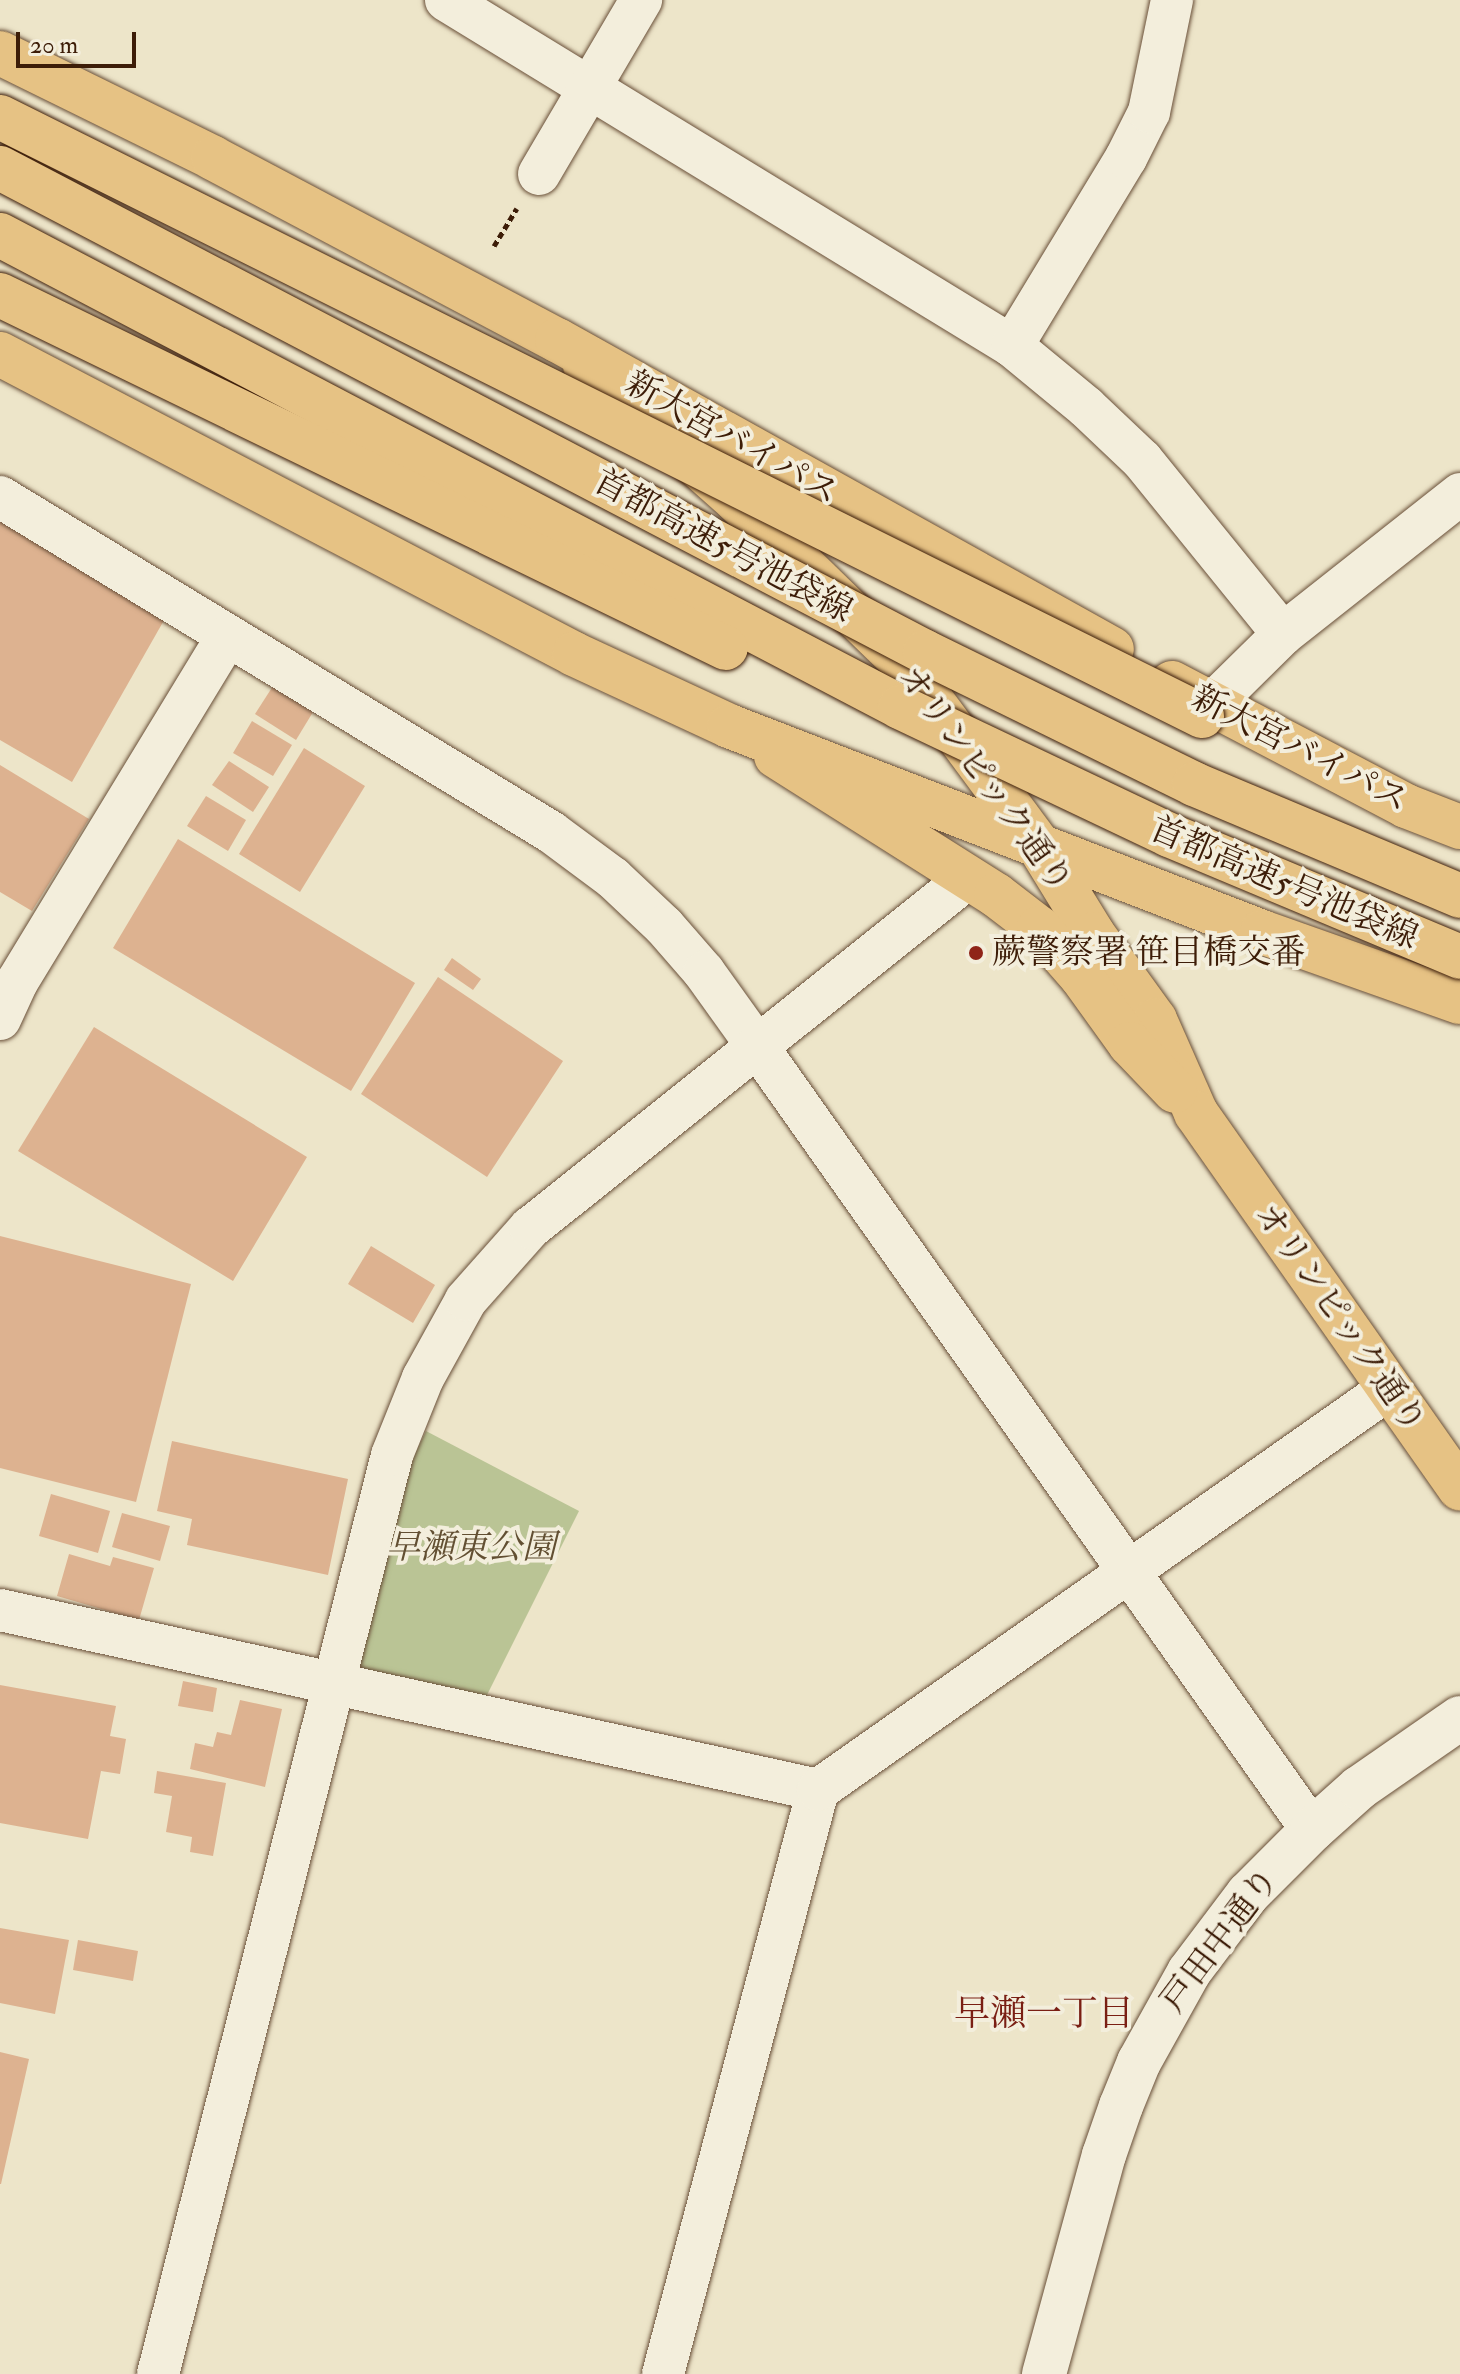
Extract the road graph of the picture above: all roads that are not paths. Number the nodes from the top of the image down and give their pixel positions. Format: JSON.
{"nodes":[{"id":1,"x":446,"y":0,"type":"edge"},
{"id":2,"x":641,"y":0,"type":"edge"},
{"id":3,"x":1172,"y":0,"type":"edge"},
{"id":4,"x":0,"y":53,"type":"edge"},
{"id":5,"x":590,"y":87,"type":"junction"},
{"id":6,"x":0,"y":117,"type":"edge"},
{"id":7,"x":0,"y":168,"type":"edge"},
{"id":8,"x":539,"y":174,"type":"dead end"},
{"id":9,"x":0,"y":235,"type":"edge"},
{"id":10,"x":0,"y":295,"type":"edge"},
{"id":11,"x":557,"y":340,"type":"junction"},
{"id":12,"x":1012,"y":346,"type":"junction"},
{"id":13,"x":0,"y":354,"type":"edge"},
{"id":14,"x":1460,"y":494,"type":"edge"},
{"id":15,"x":0,"y":497,"type":"edge"},
{"id":16,"x":1283,"y":634,"type":"junction"},
{"id":17,"x":227,"y":637,"type":"junction"},
{"id":18,"x":1206,"y":710,"type":"junction"},
{"id":19,"x":729,"y":726,"type":"junction"},
{"id":20,"x":1460,"y":827,"type":"edge"},
{"id":21,"x":1037,"y":843,"type":"junction"},
{"id":22,"x":968,"y":878,"type":"junction"},
{"id":23,"x":1460,"y":896,"type":"edge"},
{"id":24,"x":1460,"y":957,"type":"edge"},
{"id":25,"x":1382,"y":974,"type":"junction"},
{"id":26,"x":1460,"y":1002,"type":"edge"},
{"id":27,"x":0,"y":1019,"type":"edge"},
{"id":28,"x":757,"y":1046,"type":"junction"},
{"id":29,"x":1196,"y":1113,"type":"junction"},
{"id":30,"x":1390,"y":1388,"type":"junction"},
{"id":31,"x":1460,"y":1488,"type":"edge"},
{"id":32,"x":1129,"y":1571,"type":"junction"},
{"id":33,"x":0,"y":1610,"type":"edge"},
{"id":34,"x":334,"y":1683,"type":"junction"},
{"id":35,"x":1460,"y":1718,"type":"edge"},
{"id":36,"x":818,"y":1790,"type":"junction"},
{"id":37,"x":1312,"y":1830,"type":"junction"},
{"id":38,"x":158,"y":2374,"type":"edge"},
{"id":39,"x":663,"y":2374,"type":"edge"},
{"id":40,"x":1044,"y":2374,"type":"edge"}],
"edges":[{"from":1,"to":5,"type":"street"},
{"from":2,"to":5,"type":"street"},
{"from":3,"to":12,"type":"street"},
{"from":4,"to":11,"type":"main road","name":"新大宮バイパス"},
{"from":5,"to":8,"type":"street"},
{"from":5,"to":12,"type":"street"},
{"from":6,"to":18,"type":"main road","bridge":true},
{"from":7,"to":23,"type":"main road","name":"首都高速5号池袋線","bridge":true},
{"from":9,"to":24,"type":"main road","name":"首都高速5号池袋線","bridge":true},
{"from":10,"to":25,"type":"main road","bridge":true},
{"from":11,"to":18,"type":"main road","name":"新大宮バイパス"},
{"from":11,"to":21,"type":"main road","name":"オリンピック通り"},
{"from":12,"to":16,"type":"street"},
{"from":13,"to":19,"type":"main road"},
{"from":14,"to":16,"type":"street"},
{"from":15,"to":17,"type":"street"},
{"from":16,"to":18,"type":"street"},
{"from":17,"to":27,"type":"street"},
{"from":17,"to":28,"type":"street"},
{"from":18,"to":20,"type":"main road","name":"新大宮バイパス"},
{"from":19,"to":21,"type":"main road"},
{"from":19,"to":22,"type":"main road"},
{"from":21,"to":25,"type":"main road"},
{"from":21,"to":29,"type":"main road","name":"オリンピック通り"},
{"from":22,"to":28,"type":"street"},
{"from":22,"to":29,"type":"main road"},
{"from":25,"to":26,"type":"main road"},
{"from":28,"to":32,"type":"street"},
{"from":28,"to":34,"type":"street"},
{"from":29,"to":30,"type":"main road","name":"オリンピック通り"},
{"from":30,"to":31,"type":"main road","name":"オリンピック通り"},
{"from":30,"to":32,"type":"street"},
{"from":32,"to":36,"type":"street"},
{"from":32,"to":37,"type":"street"},
{"from":33,"to":34,"type":"street"},
{"from":34,"to":36,"type":"street"},
{"from":34,"to":38,"type":"street"},
{"from":35,"to":37,"type":"street","name":"戸田中通り"},
{"from":36,"to":39,"type":"street"},
{"from":37,"to":40,"type":"street","name":"戸田中通り"}]}
